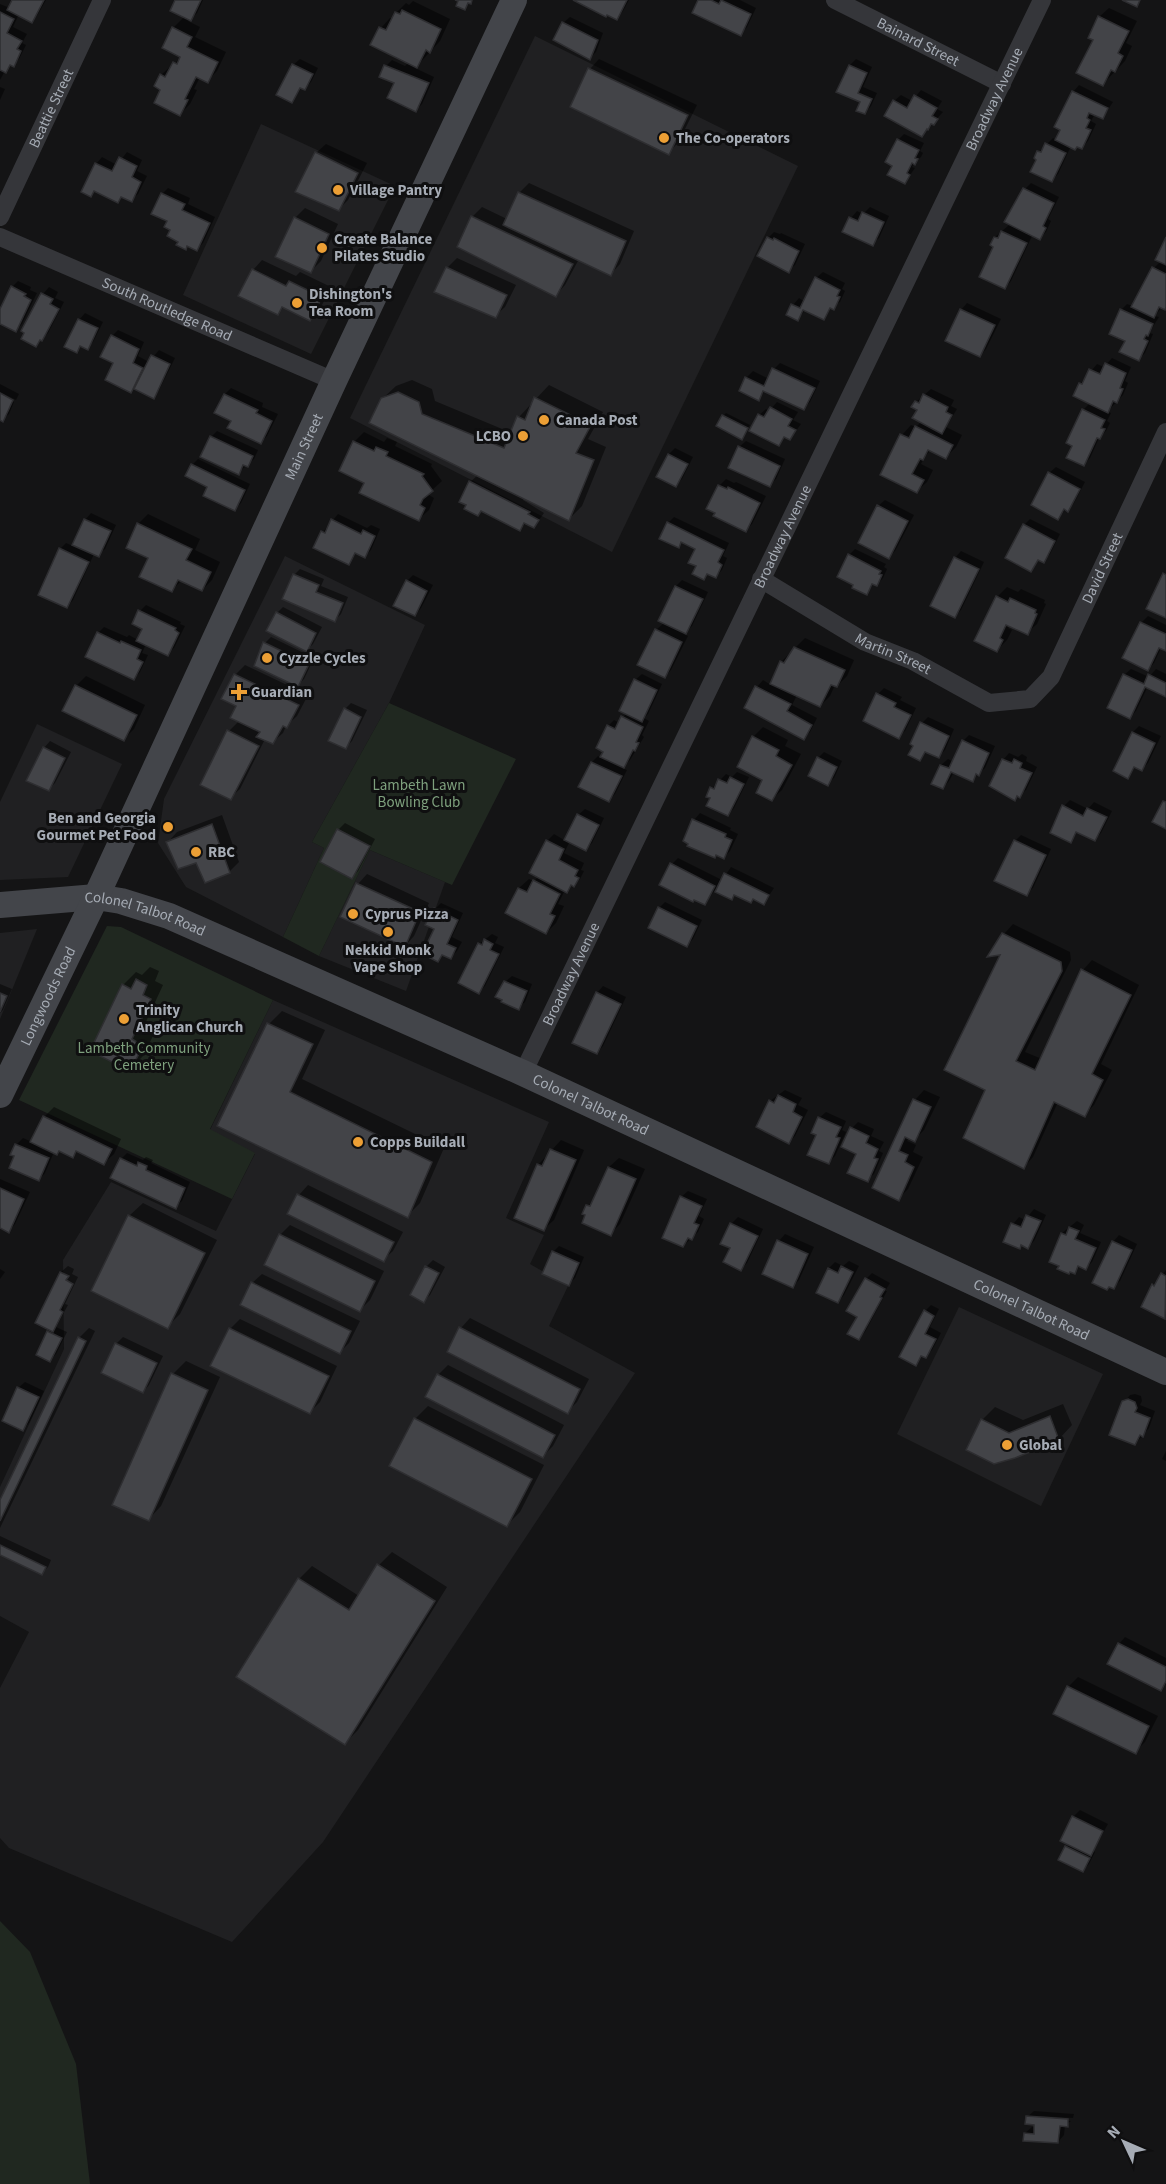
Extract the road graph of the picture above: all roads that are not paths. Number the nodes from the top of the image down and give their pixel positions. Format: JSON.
{"nodes":[{"id":1,"x":102,"y":0,"type":"edge"},
{"id":2,"x":514,"y":0,"type":"edge"},
{"id":3,"x":835,"y":0,"type":"edge"},
{"id":4,"x":1042,"y":0,"type":"edge"},
{"id":5,"x":1002,"y":84,"type":"junction"},
{"id":6,"x":0,"y":217,"type":"edge"},
{"id":7,"x":0,"y":237,"type":"edge"},
{"id":8,"x":334,"y":381,"type":"junction"},
{"id":9,"x":1166,"y":432,"type":"edge"},
{"id":10,"x":1160,"y":461,"type":"edge"},
{"id":11,"x":761,"y":579,"type":"junction"},
{"id":12,"x":1030,"y":699,"type":"joint"},
{"id":13,"x":96,"y":897,"type":"junction"},
{"id":14,"x":0,"y":905,"type":"edge"},
{"id":15,"x":523,"y":1073,"type":"junction"},
{"id":16,"x":0,"y":1095,"type":"edge"},
{"id":17,"x":1166,"y":1372,"type":"edge"}],
"edges":[{"from":1,"to":6,"type":"street","name":"Beattie Street"},
{"from":2,"to":8,"type":"main road","name":"Main Street"},
{"from":3,"to":5,"type":"street","name":"Bainard Street"},
{"from":4,"to":5,"type":"street","name":"Broadway Avenue"},
{"from":5,"to":11,"type":"street","name":"Broadway Avenue"},
{"from":7,"to":8,"type":"street","name":"South Routledge Road"},
{"from":8,"to":13,"type":"main road","name":"Main Street"},
{"from":9,"to":10,"type":"street","name":"David Street"},
{"from":10,"to":12,"type":"street","name":"David Street"},
{"from":11,"to":12,"type":"street","name":"Martin Street"},
{"from":11,"to":15,"type":"street","name":"Broadway Avenue"},
{"from":13,"to":14,"type":"main road","name":"Colonel Talbot Road"},
{"from":13,"to":15,"type":"main road","name":"Colonel Talbot Road"},
{"from":13,"to":16,"type":"main road","name":"Longwoods Road"},
{"from":15,"to":17,"type":"main road","name":"Colonel Talbot Road"}]}
